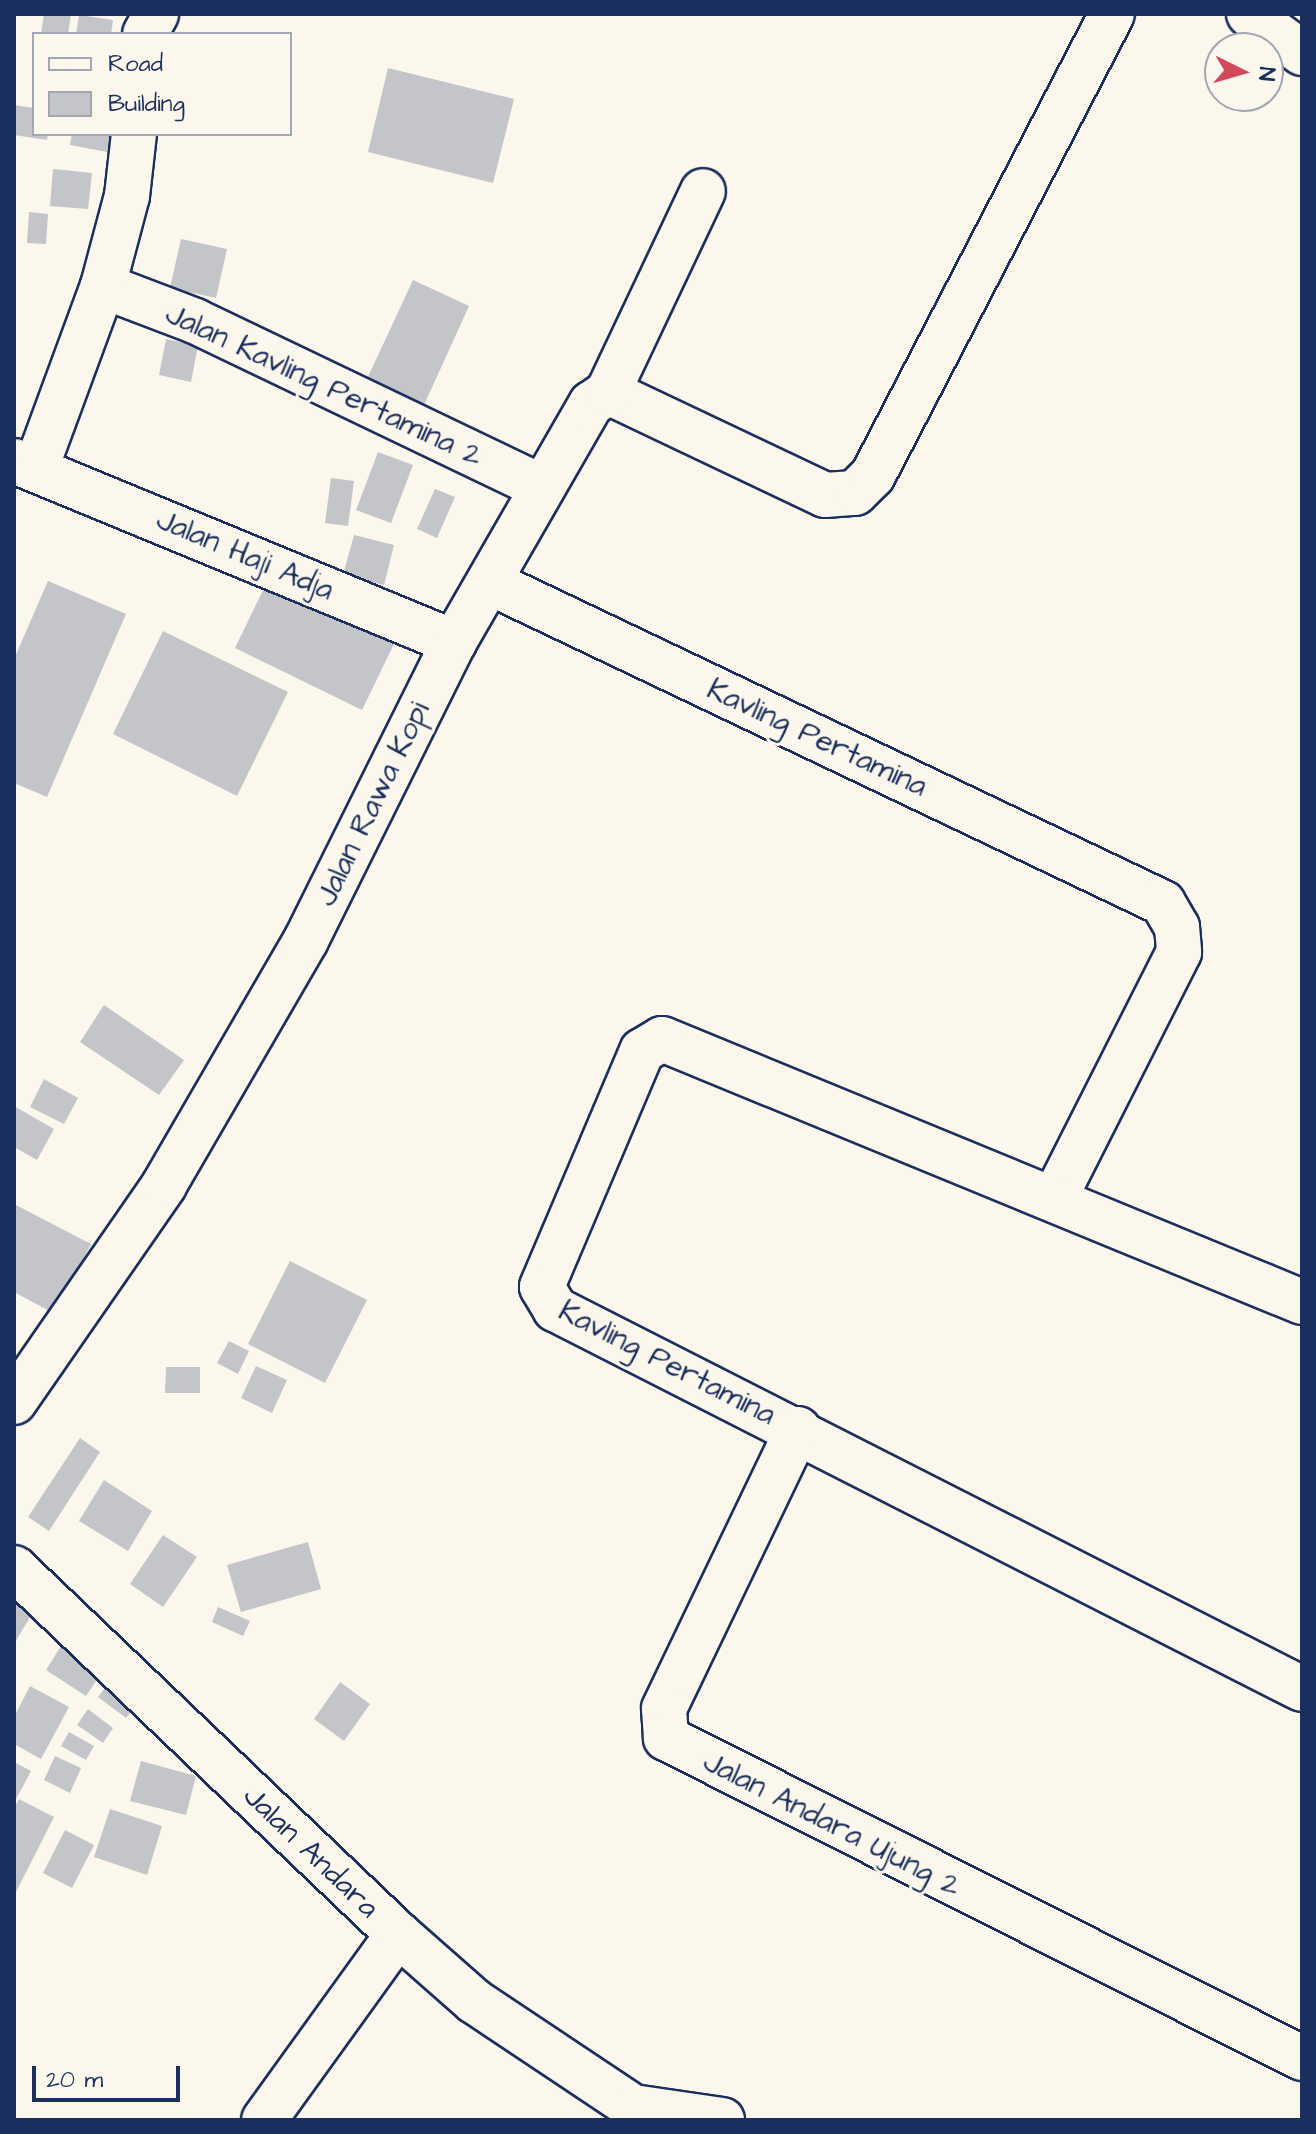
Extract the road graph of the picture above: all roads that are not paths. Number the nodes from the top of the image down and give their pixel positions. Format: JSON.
{"nodes":[{"id":1,"x":156,"y":14,"type":"edge"},
{"id":2,"x":1112,"y":14,"type":"edge"},
{"id":3,"x":1249,"y":14,"type":"edge"},
{"id":4,"x":146,"y":32,"type":"edge"},
{"id":5,"x":1302,"y":53,"type":"edge"},
{"id":6,"x":134,"y":136,"type":"edge"},
{"id":7,"x":703,"y":191,"type":"dead end"},
{"id":8,"x":103,"y":286,"type":"junction"},
{"id":9,"x":608,"y":392,"type":"junction"},
{"id":10,"x":25,"y":464,"type":"edge"},
{"id":11,"x":542,"y":487,"type":"junction"},
{"id":12,"x":506,"y":590,"type":"junction"},
{"id":13,"x":454,"y":642,"type":"junction"},
{"id":14,"x":1055,"y":1197,"type":"junction"},
{"id":15,"x":1302,"y":1302,"type":"edge"},
{"id":16,"x":14,"y":1402,"type":"edge"},
{"id":17,"x":798,"y":1429,"type":"junction"},
{"id":18,"x":14,"y":1568,"type":"edge"},
{"id":19,"x":1302,"y":1689,"type":"edge"},
{"id":20,"x":398,"y":1934,"type":"junction"},
{"id":21,"x":1302,"y":2058,"type":"edge"},
{"id":22,"x":638,"y":2113,"type":"edge"},
{"id":23,"x":264,"y":2120,"type":"edge"},
{"id":24,"x":722,"y":2120,"type":"edge"}],
"edges":[{"from":1,"to":4,"type":"street"},
{"from":2,"to":9,"type":"street"},
{"from":3,"to":5,"type":"street"},
{"from":6,"to":8,"type":"street"},
{"from":7,"to":9,"type":"street","name":"Jalan Rawa Kopi"},
{"from":8,"to":10,"type":"street"},
{"from":8,"to":11,"type":"street","name":"Jalan Kavling Pertamina 2"},
{"from":9,"to":11,"type":"street","name":"Jalan Rawa Kopi"},
{"from":10,"to":13,"type":"street","name":"Jalan Haji Adja"},
{"from":11,"to":12,"type":"street","name":"Jalan Rawa Kopi"},
{"from":12,"to":13,"type":"street","name":"Jalan Rawa Kopi"},
{"from":12,"to":14,"type":"street","name":"Kavling Pertamina"},
{"from":13,"to":16,"type":"street","name":"Jalan Rawa Kopi"},
{"from":14,"to":15,"type":"street","name":"Kavling Pertamina"},
{"from":14,"to":17,"type":"street","name":"Kavling Pertamina"},
{"from":17,"to":19,"type":"street","name":"Kavling Pertamina"},
{"from":17,"to":21,"type":"street","name":"Jalan Andara Ujung 2"},
{"from":18,"to":20,"type":"street","name":"Jalan Andara"},
{"from":20,"to":22,"type":"street","name":"Jalan Andara"},
{"from":20,"to":23,"type":"street"},
{"from":22,"to":24,"type":"street","name":"Jalan Andara"}]}
